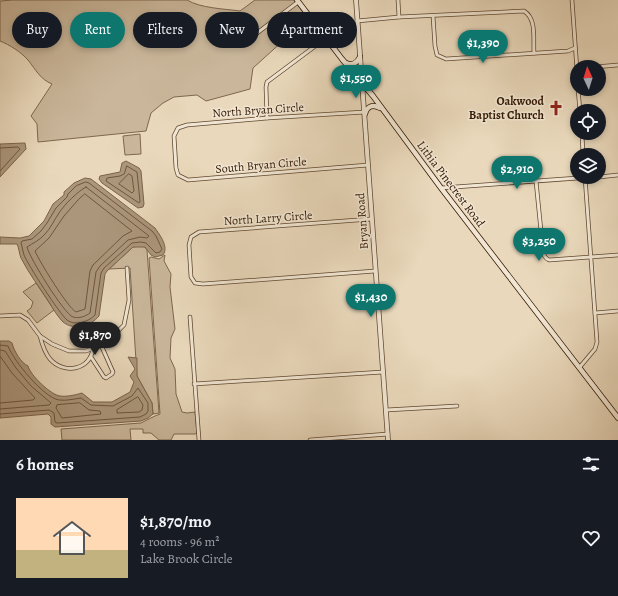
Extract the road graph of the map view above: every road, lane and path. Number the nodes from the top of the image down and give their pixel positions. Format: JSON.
{"nodes":[{"id":1,"x":356,"y":0,"type":"edge"},
{"id":2,"x":398,"y":0,"type":"edge"},
{"id":3,"x":572,"y":0,"type":"edge"},
{"id":4,"x":297,"y":1,"type":"edge"},
{"id":5,"x":306,"y":12,"type":"edge"},
{"id":6,"x":357,"y":12,"type":"edge"},
{"id":7,"x":433,"y":16,"type":"junction"},
{"id":8,"x":399,"y":17,"type":"junction"},
{"id":9,"x":357,"y":21,"type":"joint"},
{"id":10,"x":259,"y":31,"type":"edge"},
{"id":11,"x":313,"y":48,"type":"edge"},
{"id":12,"x":334,"y":48,"type":"edge"},
{"id":13,"x":576,"y":48,"type":"junction"},
{"id":14,"x":534,"y":53,"type":"junction"},
{"id":15,"x":360,"y":57,"type":"junction"},
{"id":16,"x":577,"y":60,"type":"edge"},
{"id":17,"x":346,"y":64,"type":"junction"},
{"id":18,"x":618,"y":66,"type":"edge"},
{"id":19,"x":606,"y":67,"type":"edge"},
{"id":20,"x":362,"y":84,"type":"junction"},
{"id":21,"x":382,"y":109,"type":"junction"},
{"id":22,"x":365,"y":113,"type":"junction"},
{"id":23,"x":267,"y":118,"type":"junction"},
{"id":24,"x":175,"y":152,"type":"joint"},
{"id":25,"x":368,"y":165,"type":"junction"},
{"id":26,"x":618,"y":175,"type":"edge"},
{"id":27,"x":606,"y":176,"type":"edge"},
{"id":28,"x":570,"y":178,"type":"edge"},
{"id":29,"x":536,"y":181,"type":"junction"},
{"id":30,"x":586,"y":184,"type":"edge"},
{"id":31,"x":441,"y":188,"type":"junction"},
{"id":32,"x":371,"y":219,"type":"junction"},
{"id":33,"x":618,"y":255,"type":"edge"},
{"id":34,"x":591,"y":257,"type":"junction"},
{"id":35,"x":127,"y":268,"type":"dead end"},
{"id":36,"x":375,"y":271,"type":"junction"},
{"id":37,"x":618,"y":311,"type":"edge"},
{"id":38,"x":595,"y":313,"type":"junction"},
{"id":39,"x":0,"y":316,"type":"edge"},
{"id":40,"x":190,"y":317,"type":"dead end"},
{"id":41,"x":40,"y":336,"type":"junction"},
{"id":42,"x":101,"y":345,"type":"junction"},
{"id":43,"x":92,"y":348,"type":"junction"},
{"id":44,"x":91,"y":357,"type":"junction"},
{"id":45,"x":579,"y":368,"type":"junction"},
{"id":46,"x":383,"y":372,"type":"junction"},
{"id":47,"x":194,"y":384,"type":"junction"},
{"id":48,"x":457,"y":406,"type":"dead end"},
{"id":49,"x":386,"y":410,"type":"junction"},
{"id":50,"x":618,"y":418,"type":"edge"},
{"id":51,"x":388,"y":434,"type":"junction"},
{"id":52,"x":199,"y":440,"type":"edge"},
{"id":53,"x":310,"y":440,"type":"edge"},
{"id":54,"x":388,"y":440,"type":"edge"}],
"edges":[{"from":1,"to":6,"type":"street","name":"Bryan Road"},
{"from":2,"to":8,"type":"street"},
{"from":3,"to":13,"type":"street"},
{"from":4,"to":5,"type":"main road","name":"Lithia Pinecrest Road"},
{"from":4,"to":10,"type":"street"},
{"from":7,"to":8,"type":"street"},
{"from":7,"to":14,"type":"street"},
{"from":7,"to":14,"type":"street"},
{"from":8,"to":9,"type":"street"},
{"from":9,"to":15,"type":"street","name":"Bryan Road"},
{"from":11,"to":23,"type":"street"},
{"from":12,"to":17,"type":"main road","name":"Lithia Pinecrest Road"},
{"from":13,"to":14,"type":"street"},
{"from":13,"to":16,"type":"street"},
{"from":15,"to":17,"type":"main road"},
{"from":15,"to":20,"type":"street","name":"Bryan Road"},
{"from":17,"to":20,"type":"main road","name":"Lithia Pinecrest Road"},
{"from":18,"to":19,"type":"street"},
{"from":20,"to":21,"type":"main road","name":"Lithia Pinecrest Road"},
{"from":20,"to":22,"type":"street","name":"Bryan Road"},
{"from":21,"to":22,"type":"main road"},
{"from":21,"to":31,"type":"main road","name":"Lithia Pinecrest Road"},
{"from":22,"to":23,"type":"street","name":"North Bryan Circle"},
{"from":22,"to":25,"type":"street","name":"Bryan Road"},
{"from":23,"to":24,"type":"street","name":"North Bryan Circle"},
{"from":24,"to":25,"type":"street","name":"South Bryan Circle"},
{"from":25,"to":32,"type":"street","name":"Bryan Road"},
{"from":26,"to":27,"type":"street"},
{"from":28,"to":29,"type":"street"},
{"from":29,"to":31,"type":"street"},
{"from":29,"to":34,"type":"street"},
{"from":30,"to":34,"type":"street"},
{"from":31,"to":45,"type":"main road","name":"Lithia Pinecrest Road"},
{"from":32,"to":36,"type":"street","name":"Bryan Road"},
{"from":32,"to":36,"type":"street","name":"North Larry Circle"},
{"from":33,"to":34,"type":"street"},
{"from":34,"to":38,"type":"street"},
{"from":35,"to":42,"type":"street"},
{"from":36,"to":46,"type":"street","name":"Bryan Road"},
{"from":37,"to":38,"type":"street"},
{"from":38,"to":45,"type":"street"},
{"from":39,"to":41,"type":"street"},
{"from":40,"to":47,"type":"street"},
{"from":41,"to":43,"type":"street"},
{"from":41,"to":44,"type":"street"},
{"from":42,"to":43,"type":"street"},
{"from":42,"to":44,"type":"street"},
{"from":43,"to":44,"type":"street"},
{"from":45,"to":50,"type":"main road","name":"Lithia Pinecrest Road"},
{"from":46,"to":47,"type":"street"},
{"from":46,"to":49,"type":"street","name":"Bryan Road"},
{"from":47,"to":52,"type":"street"},
{"from":48,"to":49,"type":"street"},
{"from":49,"to":51,"type":"street","name":"Bryan Road"},
{"from":51,"to":53,"type":"street"},
{"from":51,"to":54,"type":"street","name":"Bryan Road"}]}
